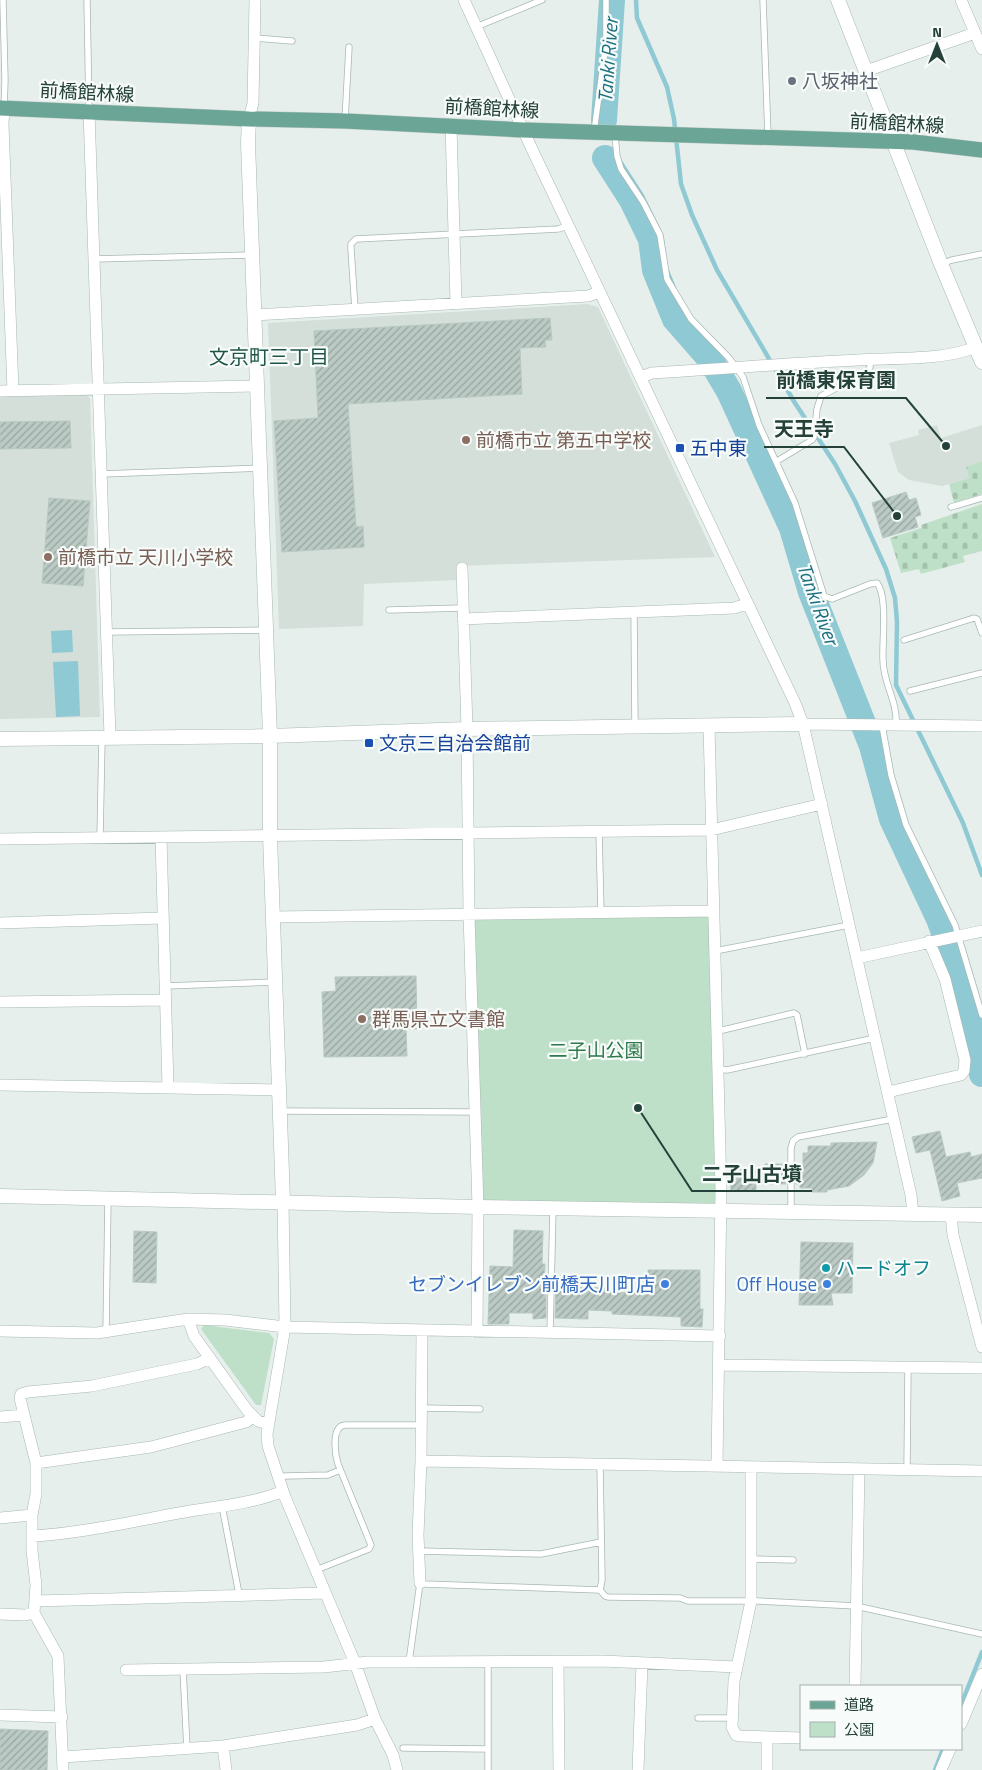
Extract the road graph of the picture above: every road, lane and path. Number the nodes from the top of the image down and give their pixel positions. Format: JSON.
{"nodes":[{"id":1,"x":3,"y":0,"type":"edge"},
{"id":2,"x":88,"y":0,"type":"edge"},
{"id":3,"x":256,"y":0,"type":"edge"},
{"id":4,"x":464,"y":0,"type":"edge"},
{"id":5,"x":542,"y":0,"type":"edge"},
{"id":6,"x":606,"y":0,"type":"edge"},
{"id":7,"x":763,"y":0,"type":"edge"},
{"id":8,"x":838,"y":0,"type":"edge"},
{"id":9,"x":961,"y":0,"type":"edge"},
{"id":10,"x":476,"y":27,"type":"junction"},
{"id":11,"x":975,"y":33,"type":"junction"},
{"id":12,"x":254,"y":38,"type":"junction"},
{"id":13,"x":292,"y":41,"type":"dead end"},
{"id":14,"x":349,"y":47,"type":"dead end"},
{"id":15,"x":982,"y":49,"type":"edge"},
{"id":16,"x":866,"y":71,"type":"junction"},
{"id":17,"x":2,"y":108,"type":"edge"},
{"id":18,"x":89,"y":112,"type":"junction"},
{"id":19,"x":249,"y":119,"type":"junction"},
{"id":20,"x":345,"y":121,"type":"junction"},
{"id":21,"x":451,"y":126,"type":"junction"},
{"id":22,"x":524,"y":130,"type":"junction"},
{"id":23,"x":594,"y":132,"type":"junction"},
{"id":24,"x":615,"y":132,"type":"junction"},
{"id":25,"x":768,"y":138,"type":"junction"},
{"id":26,"x":895,"y":142,"type":"junction"},
{"id":27,"x":982,"y":150,"type":"edge"},
{"id":28,"x":568,"y":226,"type":"junction"},
{"id":29,"x":453,"y":234,"type":"junction"},
{"id":30,"x":982,"y":254,"type":"edge"},
{"id":31,"x":252,"y":255,"type":"junction"},
{"id":32,"x":93,"y":259,"type":"junction"},
{"id":33,"x":941,"y":264,"type":"junction"},
{"id":34,"x":600,"y":292,"type":"junction"},
{"id":35,"x":456,"y":304,"type":"junction"},
{"id":36,"x":355,"y":309,"type":"junction"},
{"id":37,"x":254,"y":315,"type":"junction"},
{"id":38,"x":976,"y":347,"type":"junction"},
{"id":39,"x":870,"y":359,"type":"junction"},
{"id":40,"x":982,"y":362,"type":"edge"},
{"id":41,"x":737,"y":368,"type":"junction"},
{"id":42,"x":641,"y":377,"type":"junction"},
{"id":43,"x":258,"y":386,"type":"junction"},
{"id":44,"x":100,"y":389,"type":"junction"},
{"id":45,"x":0,"y":391,"type":"edge"},
{"id":46,"x":13,"y":391,"type":"junction"},
{"id":47,"x":776,"y":461,"type":"junction"},
{"id":48,"x":260,"y":468,"type":"junction"},
{"id":49,"x":102,"y":474,"type":"junction"},
{"id":50,"x":982,"y":498,"type":"edge"},
{"id":51,"x":951,"y":508,"type":"dead end"},
{"id":52,"x":462,"y":568,"type":"dead end"},
{"id":53,"x":746,"y":604,"type":"junction"},
{"id":54,"x":389,"y":610,"type":"dead end"},
{"id":55,"x":634,"y":612,"type":"junction"},
{"id":56,"x":463,"y":614,"type":"junction"},
{"id":57,"x":266,"y":630,"type":"junction"},
{"id":58,"x":107,"y":632,"type":"junction"},
{"id":59,"x":982,"y":633,"type":"edge"},
{"id":60,"x":904,"y":640,"type":"dead end"},
{"id":61,"x":982,"y":674,"type":"edge"},
{"id":62,"x":910,"y":691,"type":"dead end"},
{"id":63,"x":803,"y":724,"type":"junction"},
{"id":64,"x":882,"y":724,"type":"junction"},
{"id":65,"x":896,"y":725,"type":"junction"},
{"id":66,"x":709,"y":726,"type":"junction"},
{"id":67,"x":982,"y":726,"type":"edge"},
{"id":68,"x":635,"y":727,"type":"junction"},
{"id":69,"x":467,"y":729,"type":"junction"},
{"id":70,"x":270,"y":736,"type":"junction"},
{"id":71,"x":106,"y":737,"type":"junction"},
{"id":72,"x":0,"y":738,"type":"edge"},
{"id":73,"x":822,"y":804,"type":"junction"},
{"id":74,"x":711,"y":830,"type":"junction"},
{"id":75,"x":599,"y":831,"type":"junction"},
{"id":76,"x":467,"y":833,"type":"junction"},
{"id":77,"x":270,"y":836,"type":"junction"},
{"id":78,"x":100,"y":838,"type":"junction"},
{"id":79,"x":161,"y":838,"type":"junction"},
{"id":80,"x":0,"y":839,"type":"edge"},
{"id":81,"x":714,"y":911,"type":"junction"},
{"id":82,"x":601,"y":913,"type":"junction"},
{"id":83,"x":469,"y":914,"type":"junction"},
{"id":84,"x":274,"y":917,"type":"junction"},
{"id":85,"x":163,"y":918,"type":"junction"},
{"id":86,"x":0,"y":923,"type":"edge"},
{"id":87,"x":849,"y":925,"type":"junction"},
{"id":88,"x":982,"y":931,"type":"edge"},
{"id":89,"x":958,"y":935,"type":"junction"},
{"id":90,"x":928,"y":941,"type":"junction"},
{"id":91,"x":715,"y":951,"type":"junction"},
{"id":92,"x":857,"y":958,"type":"junction"},
{"id":93,"x":276,"y":982,"type":"junction"},
{"id":94,"x":165,"y":986,"type":"junction"},
{"id":95,"x":165,"y":1000,"type":"junction"},
{"id":96,"x":0,"y":1002,"type":"edge"},
{"id":97,"x":982,"y":1014,"type":"edge"},
{"id":98,"x":717,"y":1030,"type":"junction"},
{"id":99,"x":875,"y":1038,"type":"junction"},
{"id":100,"x":804,"y":1054,"type":"junction"},
{"id":101,"x":718,"y":1069,"type":"junction"},
{"id":102,"x":0,"y":1085,"type":"edge"},
{"id":103,"x":168,"y":1087,"type":"junction"},
{"id":104,"x":278,"y":1090,"type":"junction"},
{"id":105,"x":888,"y":1092,"type":"junction"},
{"id":106,"x":279,"y":1111,"type":"junction"},
{"id":107,"x":476,"y":1112,"type":"junction"},
{"id":108,"x":893,"y":1119,"type":"junction"},
{"id":109,"x":0,"y":1196,"type":"edge"},
{"id":110,"x":108,"y":1198,"type":"junction"},
{"id":111,"x":282,"y":1201,"type":"junction"},
{"id":112,"x":478,"y":1207,"type":"junction"},
{"id":113,"x":554,"y":1208,"type":"junction"},
{"id":114,"x":722,"y":1211,"type":"junction"},
{"id":115,"x":790,"y":1212,"type":"junction"},
{"id":116,"x":913,"y":1214,"type":"junction"},
{"id":117,"x":951,"y":1215,"type":"junction"},
{"id":118,"x":982,"y":1215,"type":"edge"},
{"id":119,"x":188,"y":1319,"type":"junction"},
{"id":120,"x":286,"y":1327,"type":"junction"},
{"id":121,"x":422,"y":1330,"type":"junction"},
{"id":122,"x":0,"y":1331,"type":"edge"},
{"id":123,"x":106,"y":1332,"type":"junction"},
{"id":124,"x":477,"y":1332,"type":"junction"},
{"id":125,"x":550,"y":1333,"type":"junction"},
{"id":126,"x":720,"y":1336,"type":"junction"},
{"id":127,"x":982,"y":1346,"type":"edge"},
{"id":128,"x":210,"y":1358,"type":"junction"},
{"id":129,"x":719,"y":1365,"type":"junction"},
{"id":130,"x":908,"y":1367,"type":"junction"},
{"id":131,"x":982,"y":1368,"type":"edge"},
{"id":132,"x":421,"y":1408,"type":"junction"},
{"id":133,"x":480,"y":1409,"type":"dead end"},
{"id":134,"x":24,"y":1415,"type":"junction"},
{"id":135,"x":0,"y":1417,"type":"edge"},
{"id":136,"x":252,"y":1417,"type":"junction"},
{"id":137,"x":268,"y":1424,"type":"junction"},
{"id":138,"x":421,"y":1425,"type":"junction"},
{"id":139,"x":421,"y":1460,"type":"junction"},
{"id":140,"x":36,"y":1463,"type":"junction"},
{"id":141,"x":600,"y":1463,"type":"junction"},
{"id":142,"x":717,"y":1466,"type":"junction"},
{"id":143,"x":752,"y":1467,"type":"junction"},
{"id":144,"x":858,"y":1469,"type":"junction"},
{"id":145,"x":340,"y":1470,"type":"junction"},
{"id":146,"x":907,"y":1470,"type":"junction"},
{"id":147,"x":982,"y":1471,"type":"edge"},
{"id":148,"x":278,"y":1478,"type":"junction"},
{"id":149,"x":283,"y":1491,"type":"junction"},
{"id":150,"x":222,"y":1506,"type":"junction"},
{"id":151,"x":32,"y":1515,"type":"junction"},
{"id":152,"x":0,"y":1518,"type":"edge"},
{"id":153,"x":32,"y":1536,"type":"junction"},
{"id":154,"x":601,"y":1542,"type":"junction"},
{"id":155,"x":419,"y":1551,"type":"junction"},
{"id":156,"x":751,"y":1559,"type":"junction"},
{"id":157,"x":793,"y":1560,"type":"dead end"},
{"id":158,"x":315,"y":1571,"type":"junction"},
{"id":159,"x":420,"y":1583,"type":"junction"},
{"id":160,"x":600,"y":1590,"type":"junction"},
{"id":161,"x":325,"y":1593,"type":"junction"},
{"id":162,"x":239,"y":1594,"type":"junction"},
{"id":163,"x":36,"y":1601,"type":"junction"},
{"id":164,"x":751,"y":1601,"type":"junction"},
{"id":165,"x":856,"y":1606,"type":"junction"},
{"id":166,"x":0,"y":1614,"type":"edge"},
{"id":167,"x":34,"y":1614,"type":"junction"},
{"id":168,"x":982,"y":1634,"type":"edge"},
{"id":169,"x":409,"y":1662,"type":"junction"},
{"id":170,"x":488,"y":1662,"type":"junction"},
{"id":171,"x":558,"y":1662,"type":"junction"},
{"id":172,"x":356,"y":1663,"type":"junction"},
{"id":173,"x":642,"y":1663,"type":"junction"},
{"id":174,"x":737,"y":1667,"type":"junction"},
{"id":175,"x":183,"y":1669,"type":"junction"},
{"id":176,"x":126,"y":1670,"type":"dead end"},
{"id":177,"x":982,"y":1674,"type":"edge"},
{"id":178,"x":855,"y":1685,"type":"edge"},
{"id":179,"x":0,"y":1715,"type":"edge"},
{"id":180,"x":62,"y":1717,"type":"junction"},
{"id":181,"x":698,"y":1718,"type":"dead end"},
{"id":182,"x":732,"y":1718,"type":"junction"},
{"id":183,"x":962,"y":1718,"type":"edge"},
{"id":184,"x":375,"y":1719,"type":"junction"},
{"id":185,"x":768,"y":1737,"type":"junction"},
{"id":186,"x":800,"y":1738,"type":"edge"},
{"id":187,"x":223,"y":1746,"type":"junction"},
{"id":188,"x":403,"y":1748,"type":"dead end"},
{"id":189,"x":488,"y":1748,"type":"junction"},
{"id":190,"x":187,"y":1750,"type":"junction"},
{"id":191,"x":950,"y":1750,"type":"edge"},
{"id":192,"x":63,"y":1757,"type":"junction"},
{"id":193,"x":63,"y":1770,"type":"edge"},
{"id":194,"x":226,"y":1770,"type":"edge"},
{"id":195,"x":397,"y":1770,"type":"edge"},
{"id":196,"x":488,"y":1770,"type":"edge"},
{"id":197,"x":559,"y":1770,"type":"edge"},
{"id":198,"x":638,"y":1770,"type":"edge"},
{"id":199,"x":767,"y":1770,"type":"edge"},
{"id":200,"x":941,"y":1770,"type":"edge"}],
"edges":[{"from":1,"to":17,"type":"lane"},
{"from":2,"to":18,"type":"lane"},
{"from":3,"to":12,"type":"street"},
{"from":4,"to":10,"type":"street"},
{"from":5,"to":10,"type":"lane"},
{"from":6,"to":23,"type":"lane"},
{"from":7,"to":25,"type":"lane"},
{"from":8,"to":16,"type":"street"},
{"from":9,"to":11,"type":"street"},
{"from":10,"to":22,"type":"street"},
{"from":11,"to":15,"type":"street"},
{"from":11,"to":16,"type":"street"},
{"from":12,"to":13,"type":"lane"},
{"from":12,"to":19,"type":"street"},
{"from":14,"to":20,"type":"lane"},
{"from":16,"to":26,"type":"street"},
{"from":17,"to":18,"type":"main road","name":"前橋館林線"},
{"from":17,"to":46,"type":"street"},
{"from":18,"to":19,"type":"main road","name":"前橋館林線"},
{"from":18,"to":32,"type":"street"},
{"from":19,"to":20,"type":"main road","name":"前橋館林線"},
{"from":19,"to":31,"type":"street"},
{"from":20,"to":21,"type":"main road","name":"前橋館林線"},
{"from":21,"to":22,"type":"main road","name":"前橋館林線"},
{"from":21,"to":29,"type":"street"},
{"from":22,"to":23,"type":"main road","name":"前橋館林線"},
{"from":22,"to":28,"type":"street"},
{"from":23,"to":24,"type":"main road","name":"前橋館林線"},
{"from":24,"to":25,"type":"main road","name":"前橋館林線"},
{"from":24,"to":41,"type":"lane"},
{"from":25,"to":26,"type":"main road","name":"前橋館林線"},
{"from":26,"to":27,"type":"main road","name":"前橋館林線"},
{"from":26,"to":33,"type":"street"},
{"from":28,"to":29,"type":"lane"},
{"from":28,"to":34,"type":"street"},
{"from":29,"to":35,"type":"street"},
{"from":29,"to":36,"type":"lane"},
{"from":30,"to":33,"type":"lane"},
{"from":31,"to":32,"type":"lane"},
{"from":31,"to":37,"type":"street"},
{"from":32,"to":44,"type":"street"},
{"from":33,"to":38,"type":"street"},
{"from":34,"to":35,"type":"street"},
{"from":34,"to":42,"type":"street"},
{"from":35,"to":36,"type":"street"},
{"from":36,"to":37,"type":"street"},
{"from":37,"to":43,"type":"street"},
{"from":38,"to":39,"type":"street"},
{"from":38,"to":40,"type":"street"},
{"from":39,"to":41,"type":"street"},
{"from":39,"to":47,"type":"lane"},
{"from":41,"to":42,"type":"street"},
{"from":41,"to":47,"type":"lane"},
{"from":42,"to":53,"type":"street"},
{"from":43,"to":44,"type":"street"},
{"from":43,"to":48,"type":"street"},
{"from":44,"to":46,"type":"street"},
{"from":44,"to":49,"type":"street"},
{"from":45,"to":46,"type":"street"},
{"from":47,"to":65,"type":"lane"},
{"from":48,"to":49,"type":"lane"},
{"from":48,"to":57,"type":"street"},
{"from":49,"to":58,"type":"street"},
{"from":50,"to":51,"type":"lane"},
{"from":52,"to":56,"type":"street"},
{"from":53,"to":55,"type":"street"},
{"from":53,"to":63,"type":"street"},
{"from":54,"to":56,"type":"lane"},
{"from":55,"to":56,"type":"street"},
{"from":55,"to":68,"type":"lane"},
{"from":56,"to":69,"type":"street"},
{"from":57,"to":58,"type":"lane"},
{"from":57,"to":70,"type":"street"},
{"from":58,"to":71,"type":"street"},
{"from":59,"to":60,"type":"lane"},
{"from":61,"to":62,"type":"lane"},
{"from":63,"to":64,"type":"street"},
{"from":63,"to":66,"type":"street"},
{"from":63,"to":73,"type":"street"},
{"from":64,"to":65,"type":"street"},
{"from":64,"to":89,"type":"lane"},
{"from":65,"to":67,"type":"street"},
{"from":66,"to":68,"type":"street"},
{"from":66,"to":74,"type":"street"},
{"from":68,"to":69,"type":"street"},
{"from":69,"to":70,"type":"street"},
{"from":69,"to":76,"type":"street"},
{"from":70,"to":71,"type":"street"},
{"from":70,"to":77,"type":"street"},
{"from":71,"to":72,"type":"street"},
{"from":71,"to":78,"type":"lane"},
{"from":73,"to":74,"type":"street"},
{"from":73,"to":87,"type":"street"},
{"from":74,"to":75,"type":"street"},
{"from":74,"to":81,"type":"street"},
{"from":75,"to":76,"type":"street"},
{"from":75,"to":82,"type":"lane"},
{"from":76,"to":77,"type":"street"},
{"from":76,"to":83,"type":"street"},
{"from":77,"to":79,"type":"street"},
{"from":77,"to":84,"type":"street"},
{"from":78,"to":79,"type":"street"},
{"from":78,"to":80,"type":"street"},
{"from":79,"to":85,"type":"street"},
{"from":81,"to":82,"type":"street"},
{"from":81,"to":91,"type":"street"},
{"from":82,"to":83,"type":"street"},
{"from":83,"to":84,"type":"street"},
{"from":83,"to":107,"type":"street"},
{"from":84,"to":93,"type":"street"},
{"from":85,"to":86,"type":"street"},
{"from":85,"to":94,"type":"street"},
{"from":87,"to":91,"type":"lane"},
{"from":87,"to":92,"type":"street"},
{"from":88,"to":89,"type":"street"},
{"from":89,"to":90,"type":"street"},
{"from":89,"to":97,"type":"lane"},
{"from":90,"to":92,"type":"street"},
{"from":90,"to":105,"type":"street"},
{"from":91,"to":98,"type":"street"},
{"from":92,"to":99,"type":"street"},
{"from":93,"to":94,"type":"lane"},
{"from":93,"to":104,"type":"street"},
{"from":94,"to":95,"type":"street"},
{"from":95,"to":96,"type":"street"},
{"from":95,"to":103,"type":"street"},
{"from":98,"to":100,"type":"lane"},
{"from":98,"to":101,"type":"street"},
{"from":99,"to":100,"type":"lane"},
{"from":99,"to":105,"type":"street"},
{"from":100,"to":101,"type":"lane"},
{"from":101,"to":114,"type":"street"},
{"from":102,"to":103,"type":"street"},
{"from":103,"to":104,"type":"street"},
{"from":104,"to":106,"type":"street"},
{"from":105,"to":108,"type":"street"},
{"from":106,"to":107,"type":"lane"},
{"from":106,"to":111,"type":"street"},
{"from":107,"to":112,"type":"street"},
{"from":108,"to":115,"type":"lane"},
{"from":108,"to":116,"type":"street"},
{"from":109,"to":110,"type":"street"},
{"from":110,"to":111,"type":"street"},
{"from":110,"to":123,"type":"lane"},
{"from":111,"to":112,"type":"street"},
{"from":111,"to":120,"type":"street"},
{"from":112,"to":113,"type":"street"},
{"from":112,"to":124,"type":"street"},
{"from":113,"to":114,"type":"street"},
{"from":113,"to":125,"type":"lane"},
{"from":114,"to":115,"type":"street"},
{"from":114,"to":126,"type":"street"},
{"from":115,"to":116,"type":"street"},
{"from":116,"to":117,"type":"street"},
{"from":117,"to":118,"type":"street"},
{"from":117,"to":127,"type":"street"},
{"from":119,"to":120,"type":"street"},
{"from":119,"to":123,"type":"street"},
{"from":119,"to":128,"type":"street"},
{"from":120,"to":121,"type":"street"},
{"from":120,"to":137,"type":"street"},
{"from":121,"to":124,"type":"street"},
{"from":121,"to":132,"type":"street"},
{"from":122,"to":123,"type":"street"},
{"from":124,"to":125,"type":"street"},
{"from":125,"to":126,"type":"street"},
{"from":126,"to":129,"type":"street"},
{"from":128,"to":134,"type":"street"},
{"from":128,"to":136,"type":"street"},
{"from":129,"to":130,"type":"street"},
{"from":129,"to":142,"type":"street"},
{"from":130,"to":131,"type":"street"},
{"from":130,"to":146,"type":"lane"},
{"from":132,"to":133,"type":"lane"},
{"from":132,"to":138,"type":"street"},
{"from":134,"to":135,"type":"street"},
{"from":134,"to":140,"type":"street"},
{"from":136,"to":137,"type":"street"},
{"from":136,"to":140,"type":"street"},
{"from":137,"to":148,"type":"street"},
{"from":138,"to":139,"type":"street"},
{"from":138,"to":145,"type":"lane"},
{"from":139,"to":141,"type":"street"},
{"from":139,"to":155,"type":"street"},
{"from":140,"to":151,"type":"street"},
{"from":141,"to":142,"type":"street"},
{"from":141,"to":154,"type":"lane"},
{"from":142,"to":143,"type":"street"},
{"from":143,"to":144,"type":"street"},
{"from":143,"to":156,"type":"street"},
{"from":144,"to":146,"type":"street"},
{"from":144,"to":165,"type":"street"},
{"from":145,"to":148,"type":"lane"},
{"from":145,"to":158,"type":"lane"},
{"from":146,"to":147,"type":"street"},
{"from":148,"to":149,"type":"street"},
{"from":149,"to":150,"type":"street"},
{"from":149,"to":158,"type":"street"},
{"from":150,"to":153,"type":"street"},
{"from":150,"to":162,"type":"lane"},
{"from":151,"to":152,"type":"street"},
{"from":151,"to":153,"type":"street"},
{"from":153,"to":163,"type":"street"},
{"from":154,"to":155,"type":"lane"},
{"from":154,"to":160,"type":"lane"},
{"from":155,"to":159,"type":"street"},
{"from":156,"to":157,"type":"lane"},
{"from":156,"to":164,"type":"street"},
{"from":158,"to":161,"type":"street"},
{"from":159,"to":160,"type":"lane"},
{"from":159,"to":169,"type":"lane"},
{"from":160,"to":164,"type":"lane"},
{"from":161,"to":162,"type":"street"},
{"from":161,"to":172,"type":"street"},
{"from":162,"to":163,"type":"street"},
{"from":163,"to":167,"type":"street"},
{"from":164,"to":165,"type":"lane"},
{"from":164,"to":174,"type":"street"},
{"from":165,"to":168,"type":"lane"},
{"from":165,"to":178,"type":"street"},
{"from":166,"to":167,"type":"street"},
{"from":167,"to":180,"type":"street"},
{"from":169,"to":170,"type":"street"},
{"from":169,"to":172,"type":"street"},
{"from":170,"to":171,"type":"street"},
{"from":170,"to":189,"type":"lane"},
{"from":171,"to":173,"type":"street"},
{"from":171,"to":197,"type":"street"},
{"from":172,"to":175,"type":"street"},
{"from":172,"to":184,"type":"street"},
{"from":173,"to":174,"type":"street"},
{"from":173,"to":198,"type":"street"},
{"from":174,"to":182,"type":"street"},
{"from":175,"to":176,"type":"street"},
{"from":175,"to":190,"type":"lane"},
{"from":177,"to":183,"type":"street"},
{"from":179,"to":180,"type":"street"},
{"from":180,"to":192,"type":"street"},
{"from":181,"to":182,"type":"lane"},
{"from":182,"to":185,"type":"street"},
{"from":184,"to":187,"type":"street"},
{"from":184,"to":195,"type":"street"},
{"from":185,"to":186,"type":"street"},
{"from":185,"to":199,"type":"street"},
{"from":187,"to":190,"type":"street"},
{"from":187,"to":194,"type":"street"},
{"from":188,"to":189,"type":"lane"},
{"from":189,"to":196,"type":"lane"},
{"from":190,"to":192,"type":"street"},
{"from":191,"to":200,"type":"street"},
{"from":192,"to":193,"type":"street"}]}
